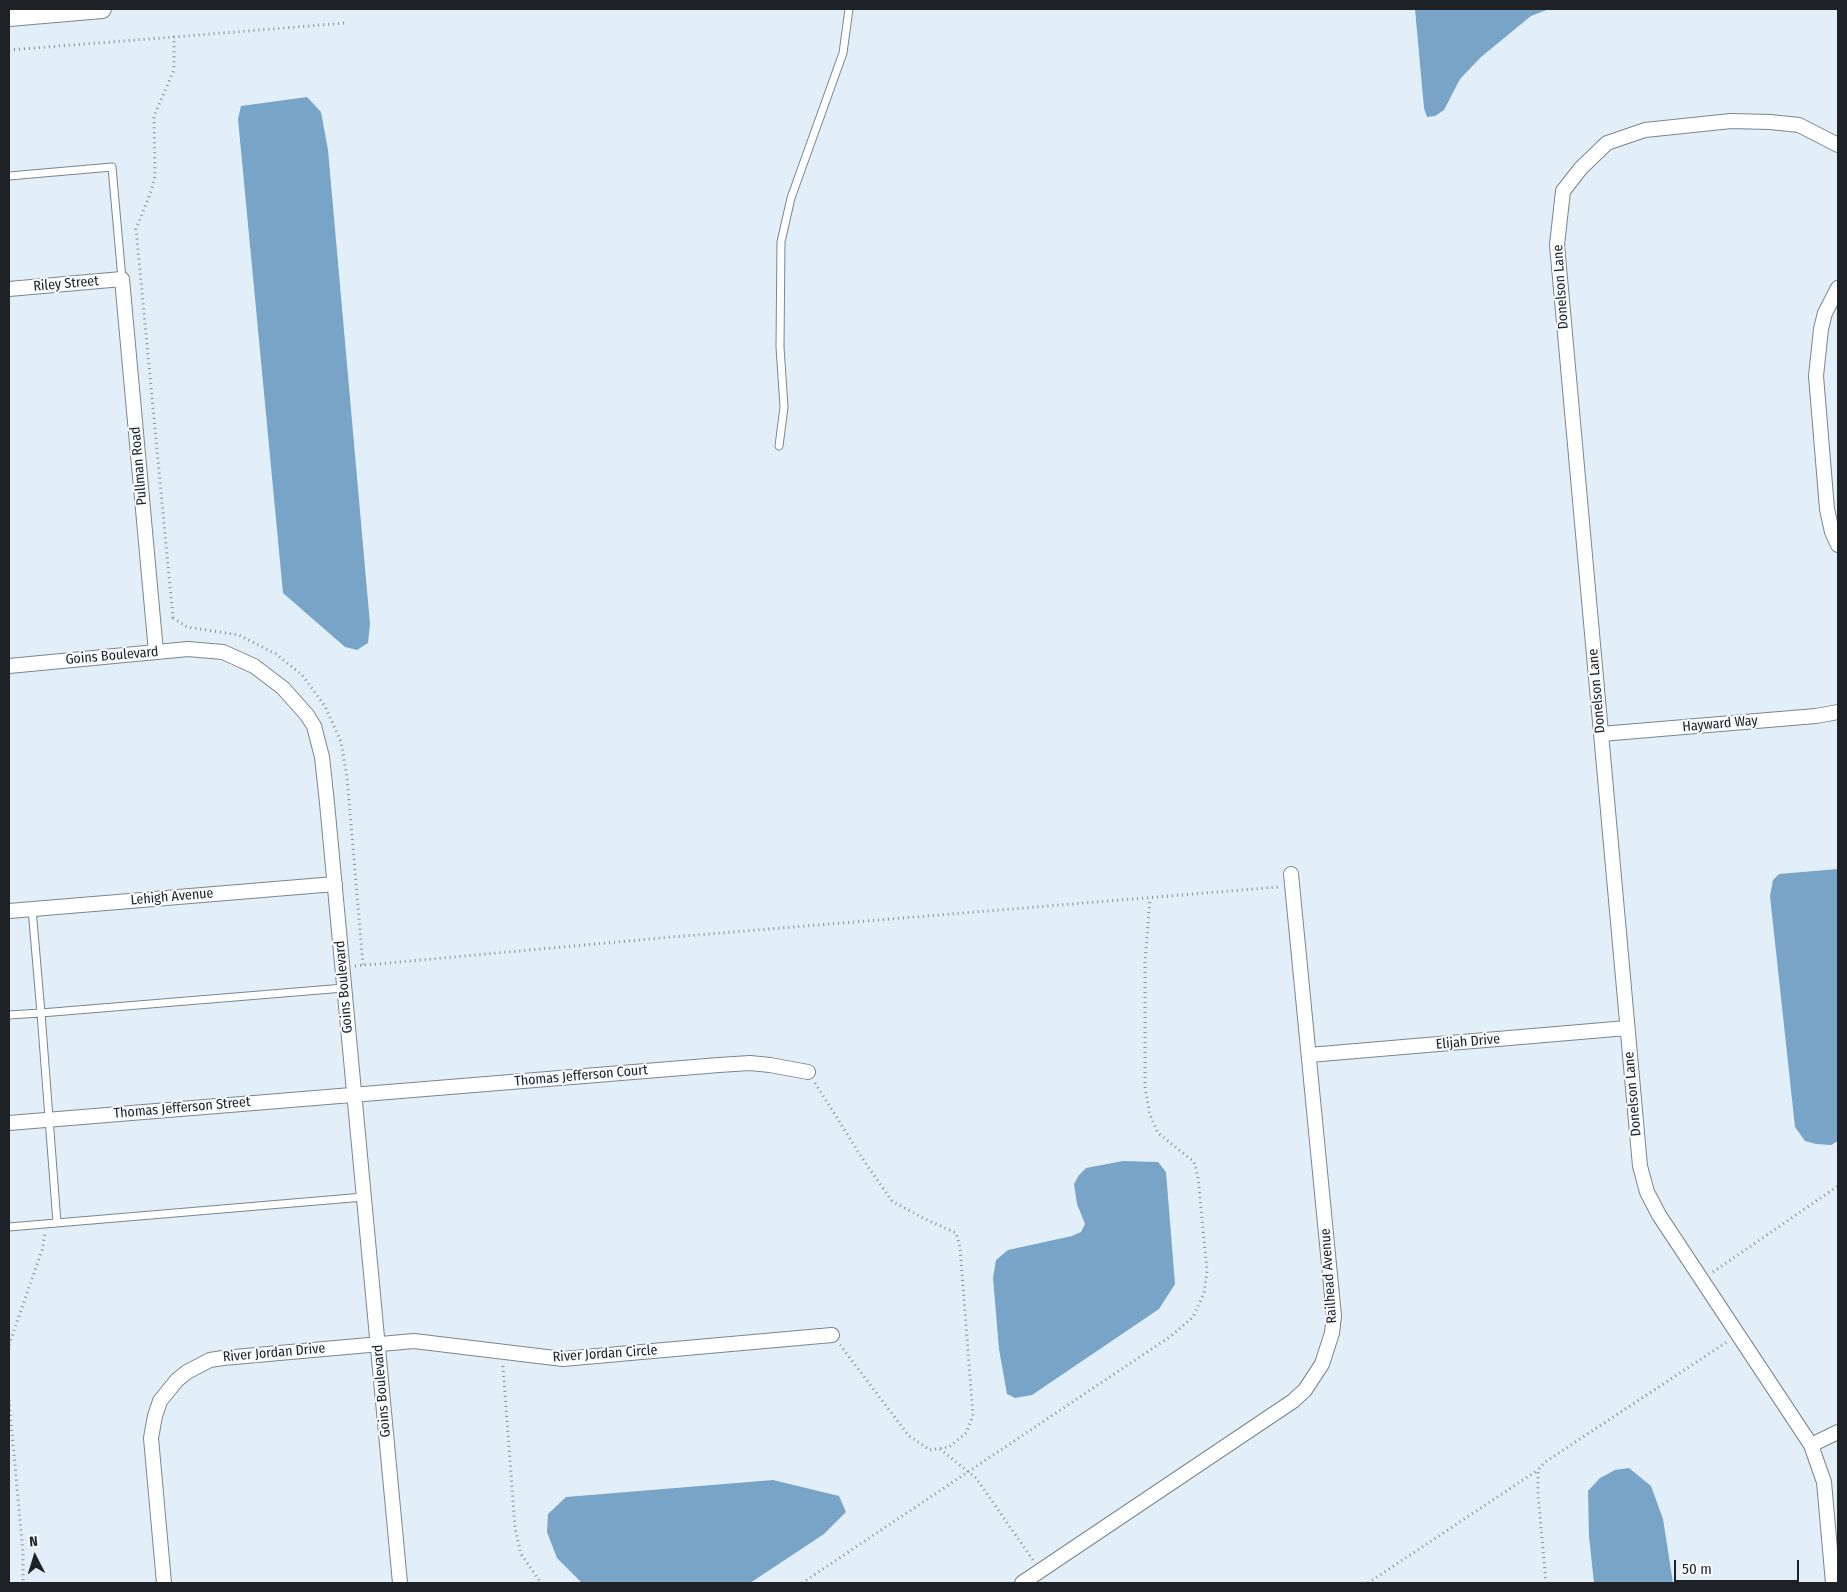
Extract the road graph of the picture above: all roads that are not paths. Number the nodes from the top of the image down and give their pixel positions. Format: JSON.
{"nodes":[{"id":1,"x":102,"y":9,"type":"edge"},
{"id":2,"x":849,"y":9,"type":"edge"},
{"id":3,"x":9,"y":17,"type":"edge"},
{"id":4,"x":1838,"y":145,"type":"edge"},
{"id":5,"x":9,"y":176,"type":"edge"},
{"id":6,"x":122,"y":279,"type":"junction"},
{"id":7,"x":1838,"y":288,"type":"edge"},
{"id":8,"x":9,"y":290,"type":"edge"},
{"id":9,"x":779,"y":446,"type":"dead end"},
{"id":10,"x":1838,"y":546,"type":"edge"},
{"id":11,"x":156,"y":652,"type":"junction"},
{"id":12,"x":9,"y":666,"type":"edge"},
{"id":13,"x":1838,"y":712,"type":"edge"},
{"id":14,"x":1601,"y":734,"type":"junction"},
{"id":15,"x":1292,"y":880,"type":"road end"},
{"id":16,"x":335,"y":884,"type":"junction"},
{"id":17,"x":32,"y":909,"type":"junction"},
{"id":18,"x":9,"y":911,"type":"edge"},
{"id":19,"x":344,"y":988,"type":"junction"},
{"id":20,"x":41,"y":1013,"type":"junction"},
{"id":21,"x":9,"y":1015,"type":"edge"},
{"id":22,"x":1627,"y":1028,"type":"junction"},
{"id":23,"x":1309,"y":1055,"type":"junction"},
{"id":24,"x":808,"y":1072,"type":"road end"},
{"id":25,"x":354,"y":1094,"type":"junction"},
{"id":26,"x":50,"y":1119,"type":"junction"},
{"id":27,"x":9,"y":1123,"type":"edge"},
{"id":28,"x":364,"y":1197,"type":"junction"},
{"id":29,"x":58,"y":1223,"type":"junction"},
{"id":30,"x":9,"y":1227,"type":"edge"},
{"id":31,"x":832,"y":1335,"type":"road end"},
{"id":32,"x":377,"y":1344,"type":"junction"},
{"id":33,"x":1838,"y":1432,"type":"edge"},
{"id":34,"x":1811,"y":1445,"type":"junction"},
{"id":35,"x":164,"y":1583,"type":"edge"},
{"id":36,"x":400,"y":1583,"type":"edge"},
{"id":37,"x":1022,"y":1583,"type":"edge"},
{"id":38,"x":1833,"y":1583,"type":"edge"}],
"edges":[{"from":1,"to":3,"type":"street"},
{"from":2,"to":9,"type":"lane"},
{"from":4,"to":14,"type":"street","name":"Donelson Lane"},
{"from":5,"to":6,"type":"lane"},
{"from":6,"to":8,"type":"street","name":"Riley Street"},
{"from":6,"to":11,"type":"street","name":"Pullman Road"},
{"from":7,"to":10,"type":"street"},
{"from":11,"to":12,"type":"street","name":"Goins Boulevard"},
{"from":11,"to":16,"type":"street","name":"Goins Boulevard"},
{"from":13,"to":14,"type":"street","name":"Hayward Way"},
{"from":14,"to":22,"type":"street","name":"Donelson Lane"},
{"from":15,"to":23,"type":"street","name":"Railhead Avenue"},
{"from":16,"to":17,"type":"street","name":"Lehigh Avenue"},
{"from":16,"to":19,"type":"street","name":"Goins Boulevard"},
{"from":17,"to":18,"type":"street","name":"Lehigh Avenue"},
{"from":17,"to":20,"type":"lane"},
{"from":19,"to":20,"type":"lane"},
{"from":19,"to":25,"type":"street","name":"Goins Boulevard"},
{"from":20,"to":21,"type":"lane"},
{"from":20,"to":26,"type":"lane"},
{"from":22,"to":23,"type":"street","name":"Elijah Drive"},
{"from":22,"to":34,"type":"street","name":"Donelson Lane"},
{"from":23,"to":37,"type":"street","name":"Railhead Avenue"},
{"from":24,"to":25,"type":"street","name":"Thomas Jefferson Court"},
{"from":25,"to":26,"type":"street","name":"Thomas Jefferson Street"},
{"from":25,"to":28,"type":"street","name":"Goins Boulevard"},
{"from":26,"to":27,"type":"street","name":"Thomas Jefferson Street"},
{"from":26,"to":29,"type":"lane"},
{"from":28,"to":29,"type":"lane"},
{"from":28,"to":32,"type":"street","name":"Goins Boulevard"},
{"from":29,"to":30,"type":"lane"},
{"from":31,"to":32,"type":"street","name":"River Jordan Circle"},
{"from":32,"to":35,"type":"street","name":"River Jordan Drive"},
{"from":32,"to":36,"type":"street","name":"Goins Boulevard"},
{"from":33,"to":34,"type":"street"},
{"from":34,"to":38,"type":"street","name":"Donelson Lane"}]}
